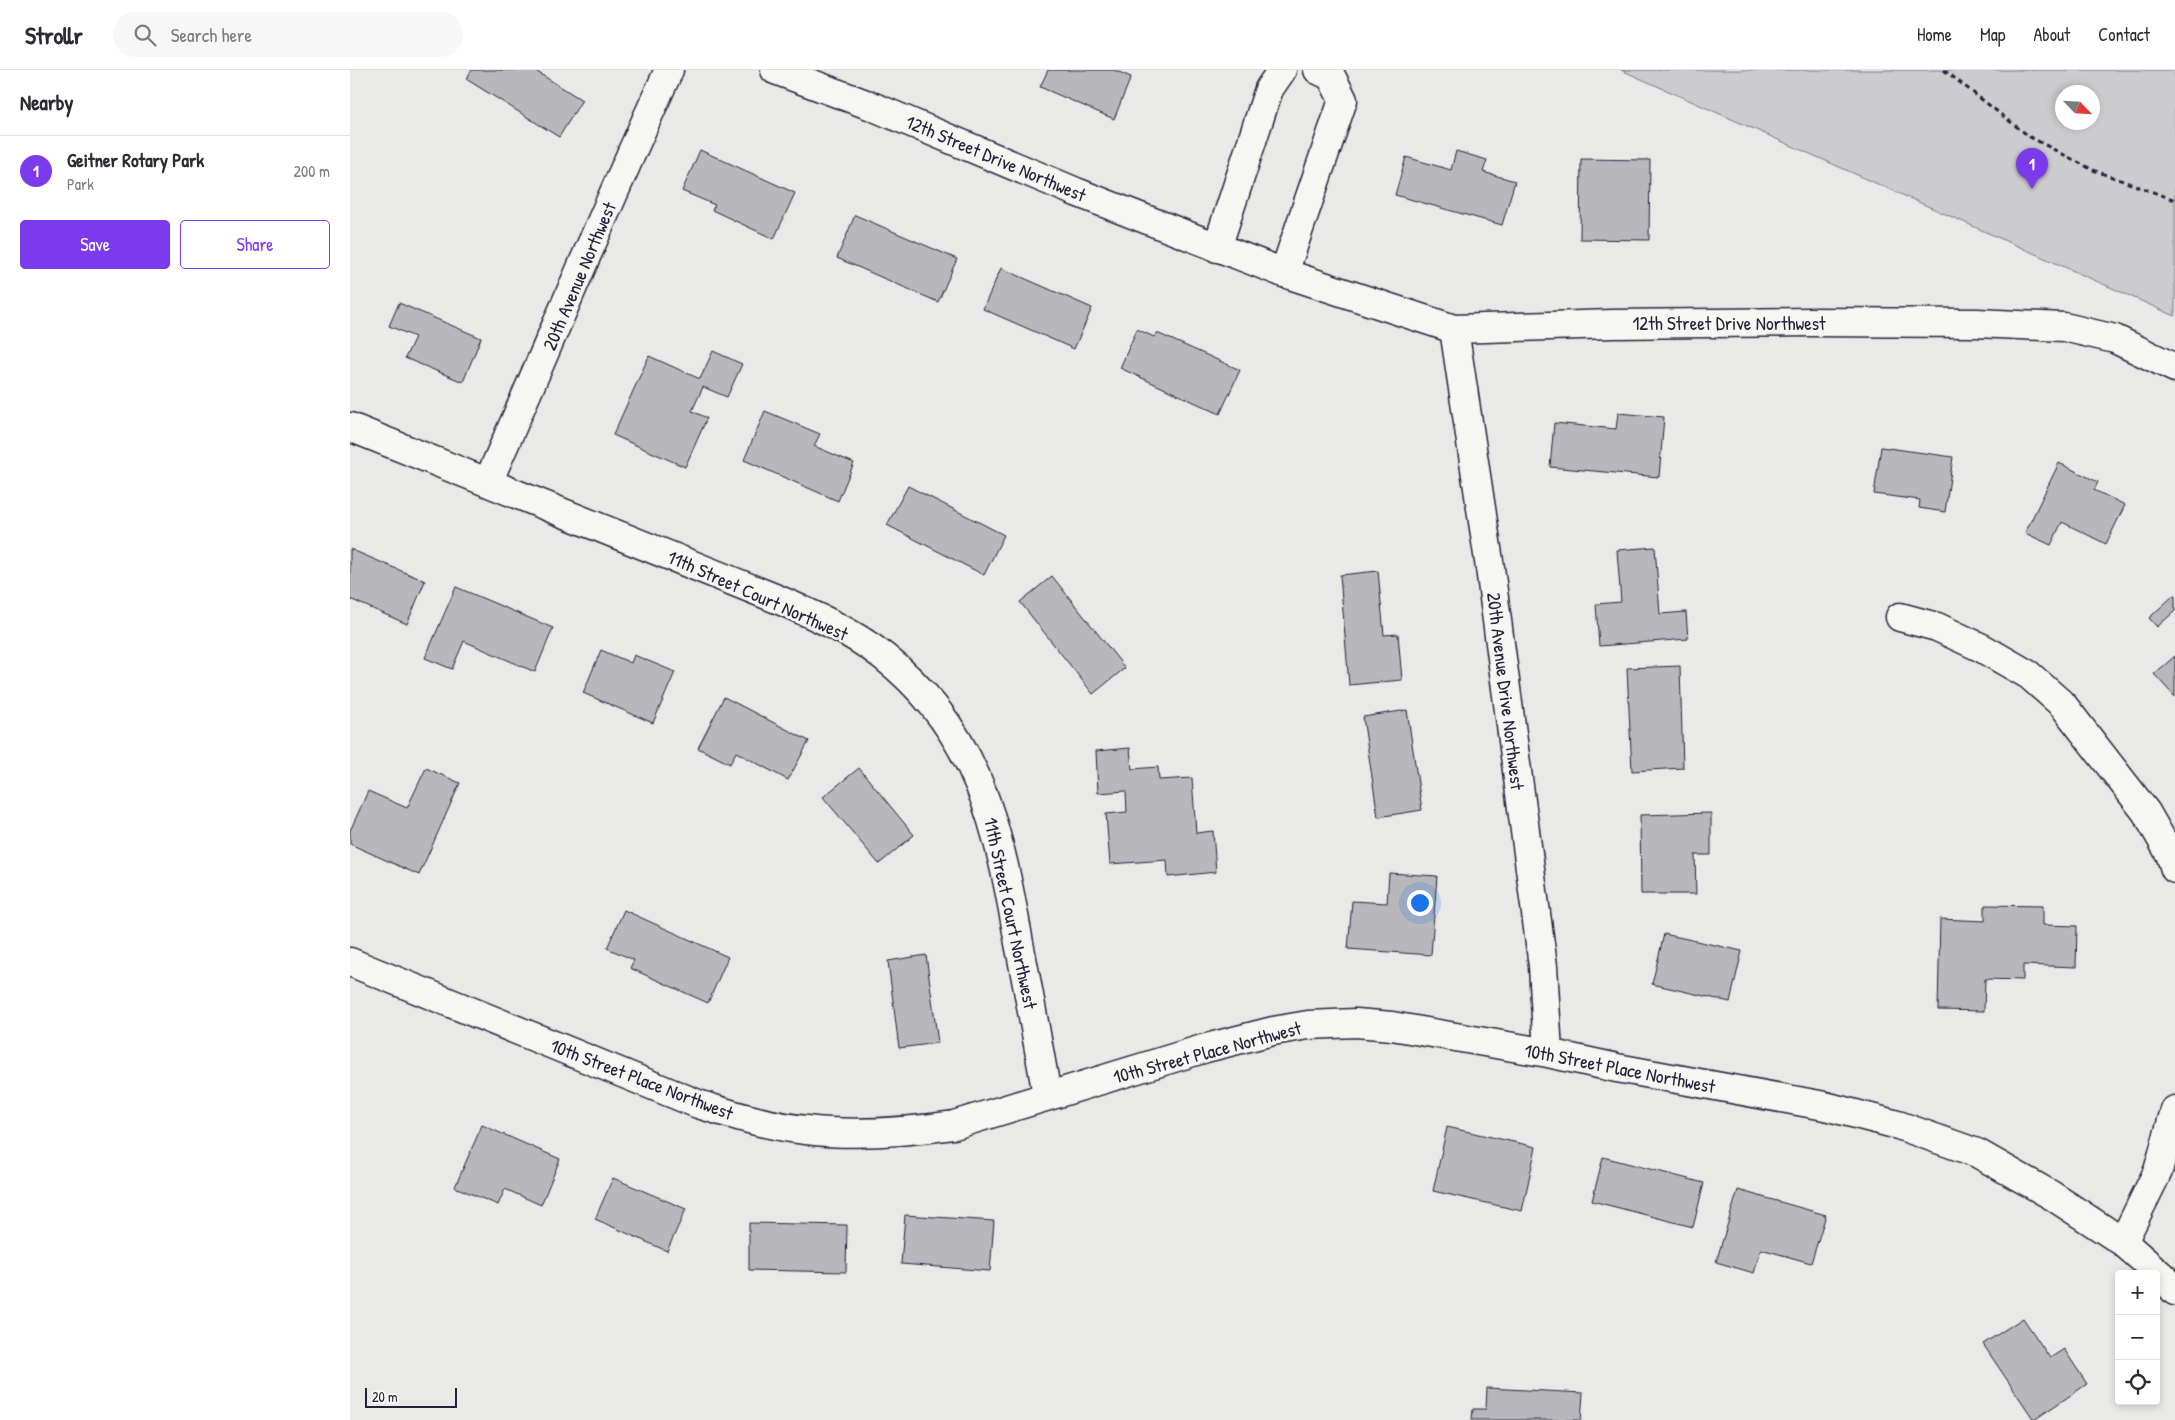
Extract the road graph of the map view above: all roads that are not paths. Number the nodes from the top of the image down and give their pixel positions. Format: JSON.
{"nodes":[{"id":1,"x":669,"y":70,"type":"edge"},
{"id":2,"x":775,"y":70,"type":"edge"},
{"id":3,"x":1282,"y":70,"type":"edge"},
{"id":4,"x":1318,"y":70,"type":"edge"},
{"id":5,"x":1217,"y":248,"type":"junction"},
{"id":6,"x":1284,"y":273,"type":"junction"},
{"id":7,"x":1454,"y":329,"type":"junction"},
{"id":8,"x":2175,"y":368,"type":"edge"},
{"id":9,"x":350,"y":427,"type":"edge"},
{"id":10,"x":488,"y":482,"type":"junction"},
{"id":11,"x":1900,"y":617,"type":"dead end"},
{"id":12,"x":2175,"y":869,"type":"edge"},
{"id":13,"x":350,"y":962,"type":"edge"},
{"id":14,"x":1548,"y":1053,"type":"junction"},
{"id":15,"x":1047,"y":1095,"type":"junction"},
{"id":16,"x":2175,"y":1110,"type":"edge"},
{"id":17,"x":2123,"y":1242,"type":"junction"},
{"id":18,"x":2175,"y":1291,"type":"edge"}],
"edges":[{"from":1,"to":10,"type":"street","name":"20th Avenue Northwest"},
{"from":2,"to":5,"type":"street","name":"12th Street Drive Northwest"},
{"from":3,"to":5,"type":"street"},
{"from":4,"to":6,"type":"street"},
{"from":5,"to":6,"type":"street","name":"12th Street Drive Northwest"},
{"from":6,"to":7,"type":"street","name":"12th Street Drive Northwest"},
{"from":7,"to":8,"type":"street","name":"12th Street Drive Northwest"},
{"from":7,"to":14,"type":"street","name":"20th Avenue Drive Northwest"},
{"from":9,"to":10,"type":"street","name":"11th Street Court Northwest"},
{"from":10,"to":15,"type":"street","name":"11th Street Court Northwest"},
{"from":11,"to":12,"type":"street"},
{"from":13,"to":15,"type":"street","name":"10th Street Place Northwest"},
{"from":14,"to":15,"type":"street","name":"10th Street Place Northwest"},
{"from":14,"to":17,"type":"street","name":"10th Street Place Northwest"},
{"from":16,"to":17,"type":"street"},
{"from":17,"to":18,"type":"street","name":"10th Street Place Northwest"}]}
